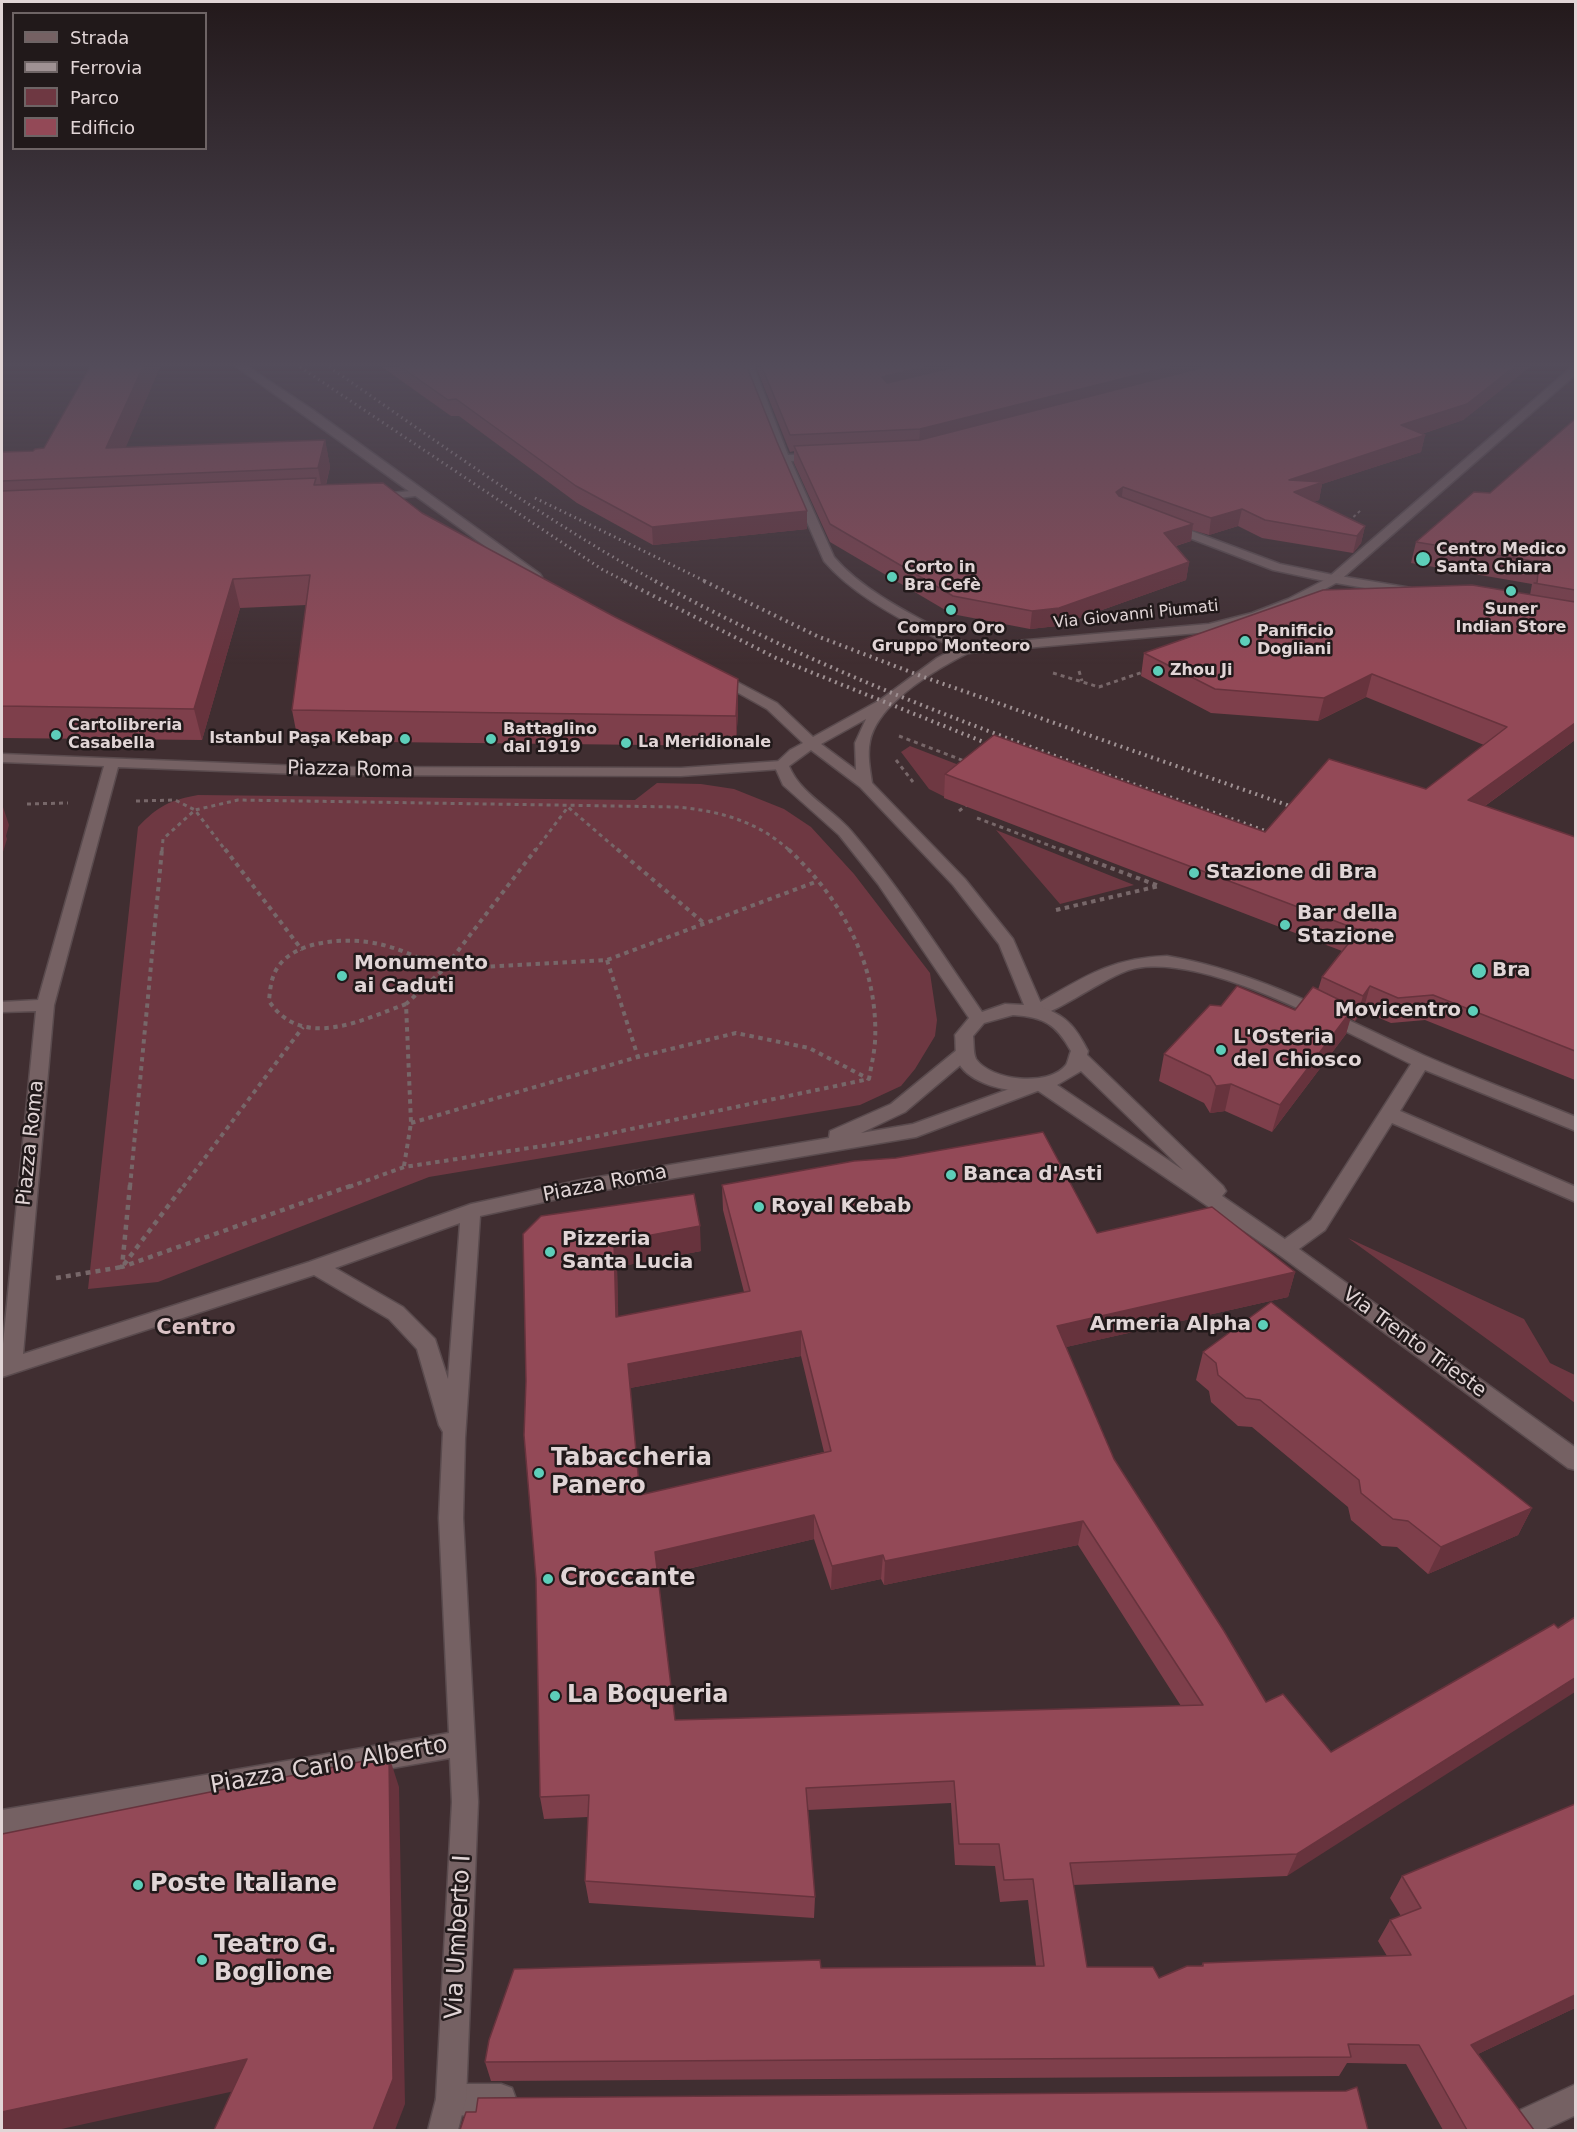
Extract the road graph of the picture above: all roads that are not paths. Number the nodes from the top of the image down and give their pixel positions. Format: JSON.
{"nodes":[{"id":1,"x":382,"y":466,"type":"edge"},
{"id":2,"x":788,"y":466,"type":"edge"},
{"id":3,"x":1463,"y":466,"type":"edge"},
{"id":4,"x":419,"y":493,"type":"junction"},
{"id":5,"x":367,"y":498,"type":"edge"},
{"id":6,"x":1155,"y":522,"type":"edge"},
{"id":7,"x":1334,"y":579,"type":"junction"},
{"id":8,"x":545,"y":583,"type":"edge"},
{"id":9,"x":1425,"y":594,"type":"edge"},
{"id":10,"x":964,"y":649,"type":"junction"},
{"id":11,"x":708,"y":673,"type":"edge"},
{"id":12,"x":885,"y":703,"type":"junction"},
{"id":13,"x":812,"y":744,"type":"junction"},
{"id":14,"x":2,"y":758,"type":"edge"},
{"id":15,"x":112,"y":762,"type":"junction"},
{"id":16,"x":781,"y":765,"type":"junction"},
{"id":17,"x":865,"y":784,"type":"junction"},
{"id":18,"x":45,"y":1005,"type":"junction"},
{"id":19,"x":2,"y":1007,"type":"edge"},
{"id":20,"x":1036,"y":1012,"type":"junction"},
{"id":21,"x":978,"y":1019,"type":"junction"},
{"id":22,"x":964,"y":1053,"type":"junction"},
{"id":23,"x":1078,"y":1058,"type":"junction"},
{"id":24,"x":1422,"y":1061,"type":"junction"},
{"id":25,"x":1039,"y":1085,"type":"junction"},
{"id":26,"x":1389,"y":1114,"type":"junction"},
{"id":27,"x":1575,"y":1125,"type":"edge"},
{"id":28,"x":816,"y":1146,"type":"junction"},
{"id":29,"x":1575,"y":1195,"type":"edge"},
{"id":30,"x":471,"y":1211,"type":"junction"},
{"id":31,"x":1251,"y":1226,"type":"junction"},
{"id":32,"x":1285,"y":1249,"type":"junction"},
{"id":33,"x":316,"y":1267,"type":"junction"},
{"id":34,"x":6,"y":1367,"type":"edge"},
{"id":35,"x":454,"y":1438,"type":"junction"},
{"id":36,"x":1575,"y":1461,"type":"edge"},
{"id":37,"x":462,"y":1743,"type":"junction"},
{"id":38,"x":2,"y":1823,"type":"edge"},
{"id":39,"x":451,"y":2099,"type":"junction"},
{"id":40,"x":523,"y":2099,"type":"edge"},
{"id":41,"x":1575,"y":2099,"type":"edge"},
{"id":42,"x":1531,"y":2121,"type":"edge"},
{"id":43,"x":443,"y":2130,"type":"edge"}],
"edges":[{"from":1,"to":4,"type":"street"},
{"from":2,"to":10,"type":"street"},
{"from":3,"to":7,"type":"street","name":"Via Giovanni Piumati"},
{"from":4,"to":5,"type":"street"},
{"from":4,"to":8,"type":"street"},
{"from":6,"to":7,"type":"street"},
{"from":7,"to":9,"type":"street"},
{"from":7,"to":10,"type":"street","name":"Via Giovanni Piumati"},
{"from":10,"to":12,"type":"street","name":"Via Giovanni Piumati"},
{"from":11,"to":13,"type":"street"},
{"from":12,"to":13,"type":"street","name":"Via Giovanni Piumati"},
{"from":12,"to":17,"type":"street","name":"Via Giovanni Piumati"},
{"from":13,"to":16,"type":"street"},
{"from":13,"to":17,"type":"street"},
{"from":14,"to":15,"type":"street"},
{"from":15,"to":16,"type":"street","name":"Piazza Roma"},
{"from":15,"to":18,"type":"street","name":"Piazza Roma"},
{"from":16,"to":21,"type":"street"},
{"from":17,"to":20,"type":"street"},
{"from":18,"to":19,"type":"street"},
{"from":18,"to":34,"type":"street","name":"Piazza Roma"},
{"from":20,"to":21,"type":"street"},
{"from":20,"to":23,"type":"street"},
{"from":20,"to":24,"type":"street"},
{"from":21,"to":22,"type":"street"},
{"from":22,"to":25,"type":"street"},
{"from":22,"to":28,"type":"street","name":"Piazza Roma"},
{"from":23,"to":25,"type":"street"},
{"from":23,"to":31,"type":"street"},
{"from":24,"to":26,"type":"street"},
{"from":24,"to":27,"type":"street"},
{"from":25,"to":28,"type":"street","name":"Piazza Roma"},
{"from":25,"to":31,"type":"street"},
{"from":26,"to":29,"type":"street"},
{"from":26,"to":32,"type":"street"},
{"from":28,"to":30,"type":"street","name":"Piazza Roma"},
{"from":30,"to":33,"type":"street","name":"Piazza Roma"},
{"from":30,"to":35,"type":"street","name":"Piazza Carlo Alberto"},
{"from":31,"to":32,"type":"street","name":"Via Trento Trieste"},
{"from":32,"to":36,"type":"street","name":"Via Trento Trieste"},
{"from":33,"to":34,"type":"street","name":"Piazza Roma"},
{"from":33,"to":35,"type":"street","name":"Piazza Carlo Alberto"},
{"from":35,"to":37,"type":"street","name":"Piazza Carlo Alberto"},
{"from":37,"to":38,"type":"street","name":"Piazza Carlo Alberto"},
{"from":37,"to":39,"type":"street","name":"Via Umberto I"},
{"from":39,"to":40,"type":"street"},
{"from":39,"to":43,"type":"street","name":"Via Umberto I"},
{"from":41,"to":42,"type":"street"}]}
